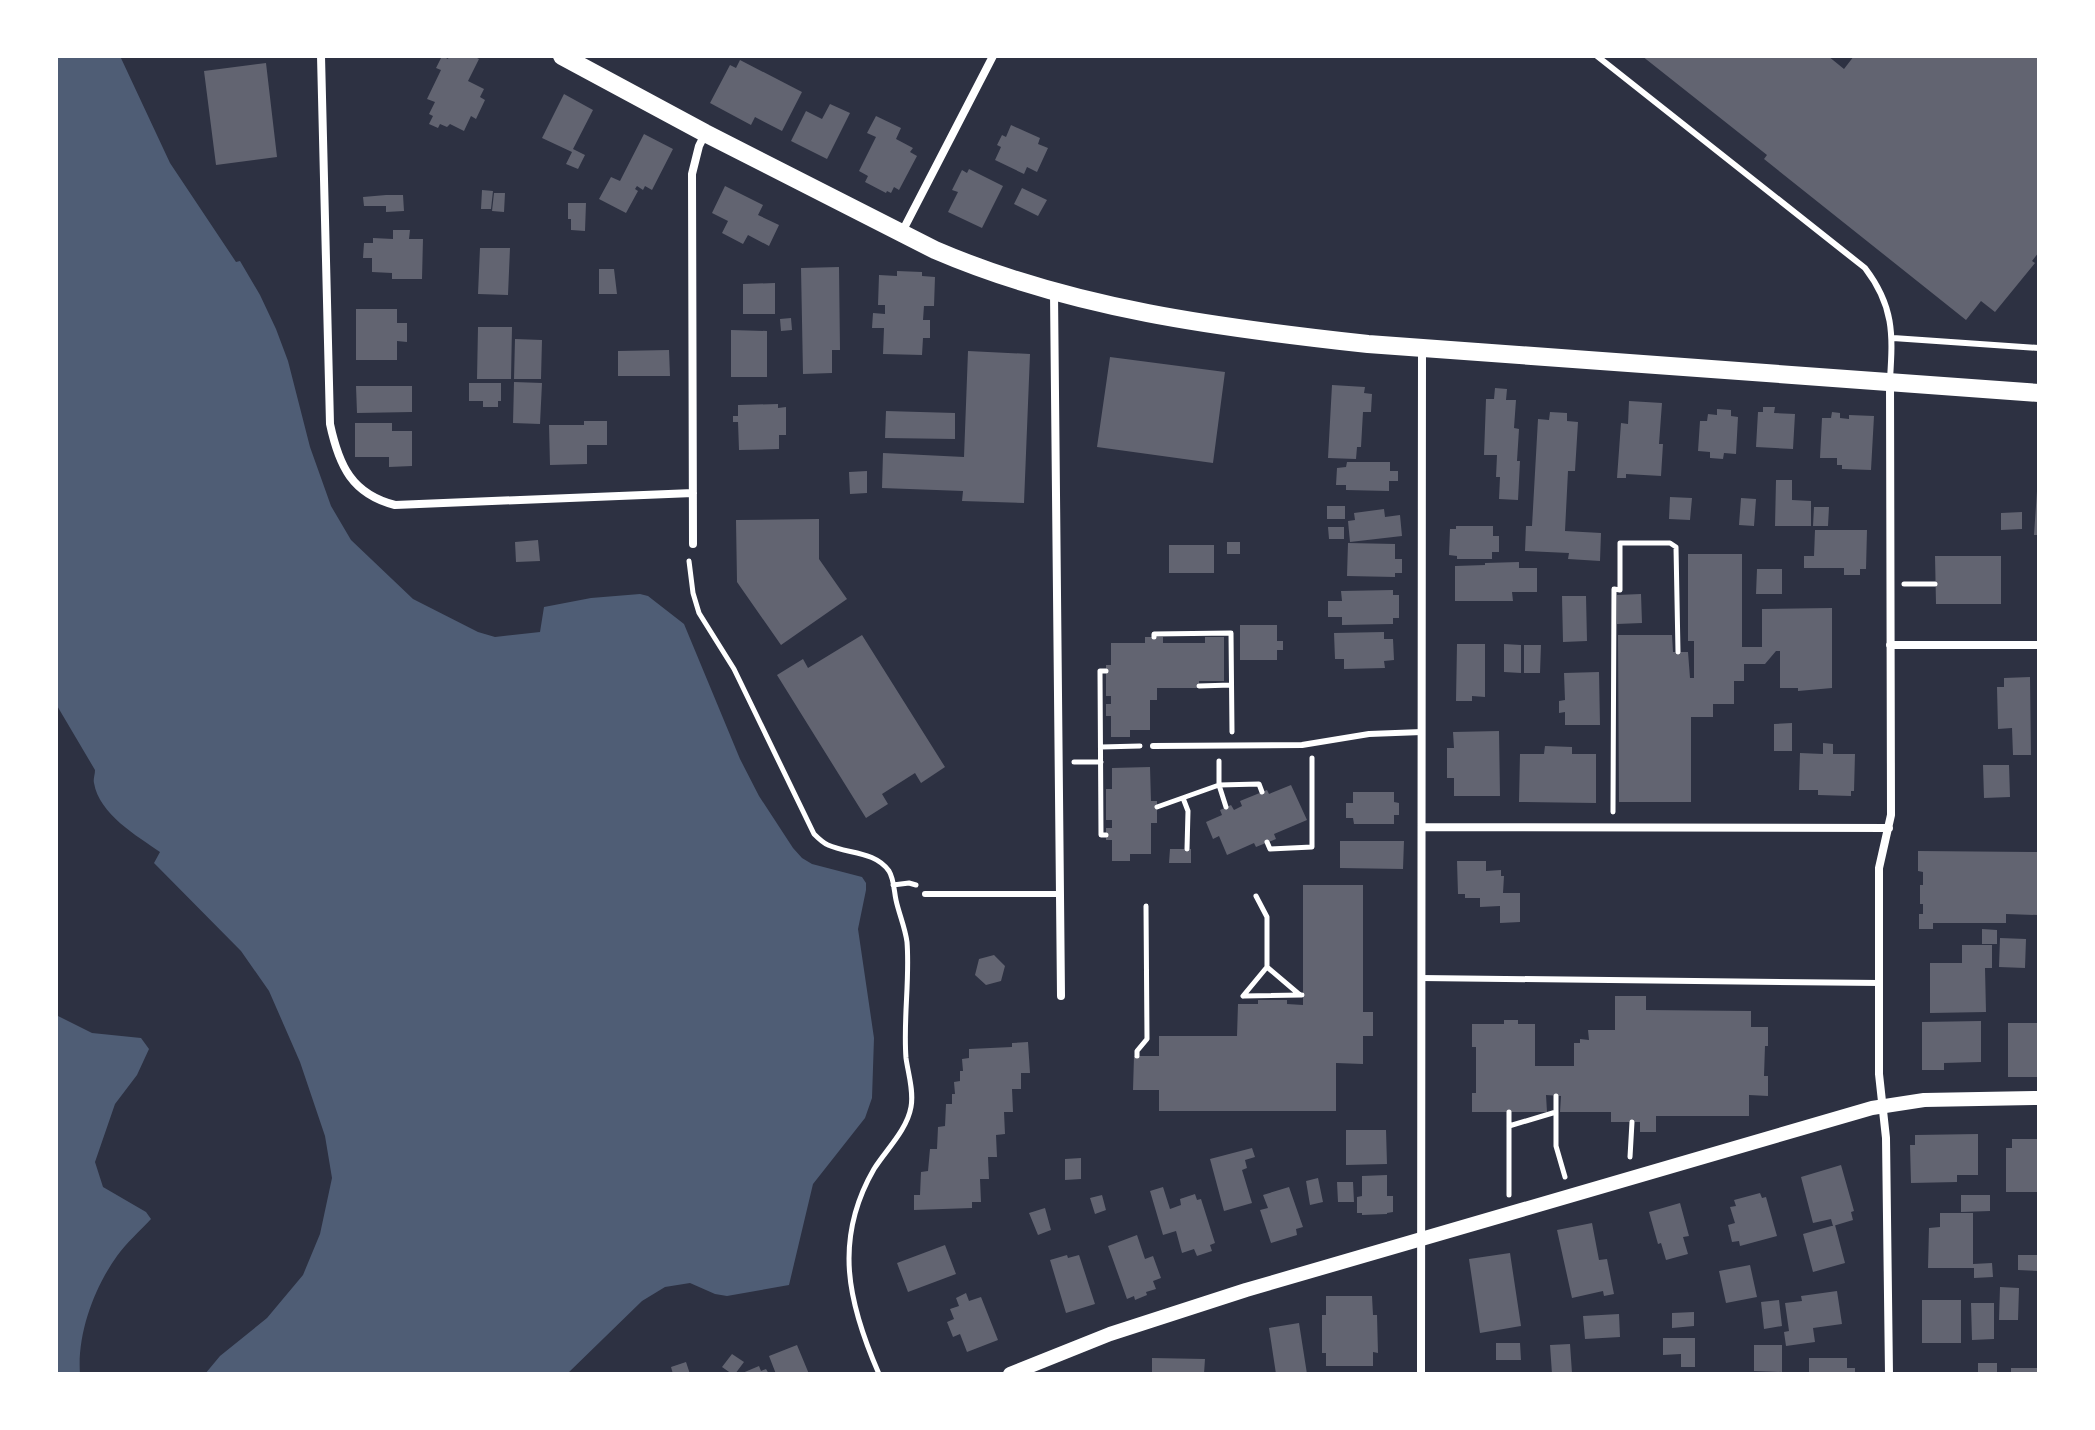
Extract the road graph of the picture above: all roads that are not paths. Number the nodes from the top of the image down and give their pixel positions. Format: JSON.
{"nodes":[{"id":1,"x":321,"y":56,"type":"edge"},
{"id":2,"x":562,"y":56,"type":"edge"},
{"id":3,"x":993,"y":56,"type":"edge"},
{"id":4,"x":1597,"y":56,"type":"edge"},
{"id":5,"x":705,"y":133,"type":"junction"},
{"id":6,"x":901,"y":232,"type":"junction"},
{"id":7,"x":1054,"y":293,"type":"junction"},
{"id":8,"x":1893,"y":338,"type":"junction"},
{"id":9,"x":1422,"y":348,"type":"junction"},
{"id":10,"x":2039,"y":348,"type":"edge"},
{"id":11,"x":1890,"y":383,"type":"junction"},
{"id":12,"x":2039,"y":393,"type":"edge"},
{"id":13,"x":693,"y":493,"type":"junction"},
{"id":14,"x":693,"y":544,"type":"road end"},
{"id":15,"x":1890,"y":645,"type":"junction"},
{"id":16,"x":2039,"y":645,"type":"edge"},
{"id":17,"x":1422,"y":732,"type":"junction"},
{"id":18,"x":1153,"y":746,"type":"road end"},
{"id":19,"x":1422,"y":827,"type":"junction"},
{"id":20,"x":1889,"y":828,"type":"junction"},
{"id":21,"x":925,"y":894,"type":"dead end"},
{"id":22,"x":1060,"y":894,"type":"junction"},
{"id":23,"x":1421,"y":978,"type":"junction"},
{"id":24,"x":1880,"y":983,"type":"junction"},
{"id":25,"x":1061,"y":996,"type":"dead end"},
{"id":26,"x":2039,"y":1098,"type":"edge"},
{"id":27,"x":1883,"y":1105,"type":"junction"},
{"id":28,"x":1421,"y":1238,"type":"junction"},
{"id":29,"x":1010,"y":1374,"type":"edge"},
{"id":30,"x":1421,"y":1374,"type":"edge"},
{"id":31,"x":1889,"y":1374,"type":"edge"}],
"edges":[{"from":1,"to":13,"type":"street"},
{"from":2,"to":5,"type":"main road"},
{"from":3,"to":6,"type":"street"},
{"from":4,"to":8,"type":"lane"},
{"from":5,"to":6,"type":"main road"},
{"from":5,"to":13,"type":"street"},
{"from":6,"to":7,"type":"main road"},
{"from":7,"to":9,"type":"main road"},
{"from":7,"to":22,"type":"street"},
{"from":8,"to":10,"type":"lane"},
{"from":8,"to":11,"type":"lane"},
{"from":9,"to":11,"type":"main road"},
{"from":9,"to":17,"type":"street"},
{"from":11,"to":12,"type":"main road"},
{"from":11,"to":15,"type":"street"},
{"from":13,"to":14,"type":"street"},
{"from":15,"to":16,"type":"street"},
{"from":15,"to":20,"type":"street"},
{"from":17,"to":18,"type":"lane"},
{"from":17,"to":19,"type":"street"},
{"from":19,"to":20,"type":"street"},
{"from":19,"to":23,"type":"street"},
{"from":20,"to":24,"type":"street"},
{"from":21,"to":22,"type":"lane"},
{"from":22,"to":25,"type":"street"},
{"from":23,"to":24,"type":"lane"},
{"from":23,"to":28,"type":"street"},
{"from":24,"to":27,"type":"street"},
{"from":26,"to":27,"type":"street"},
{"from":27,"to":28,"type":"street"},
{"from":27,"to":31,"type":"street"},
{"from":28,"to":29,"type":"street"},
{"from":28,"to":30,"type":"street"}]}
